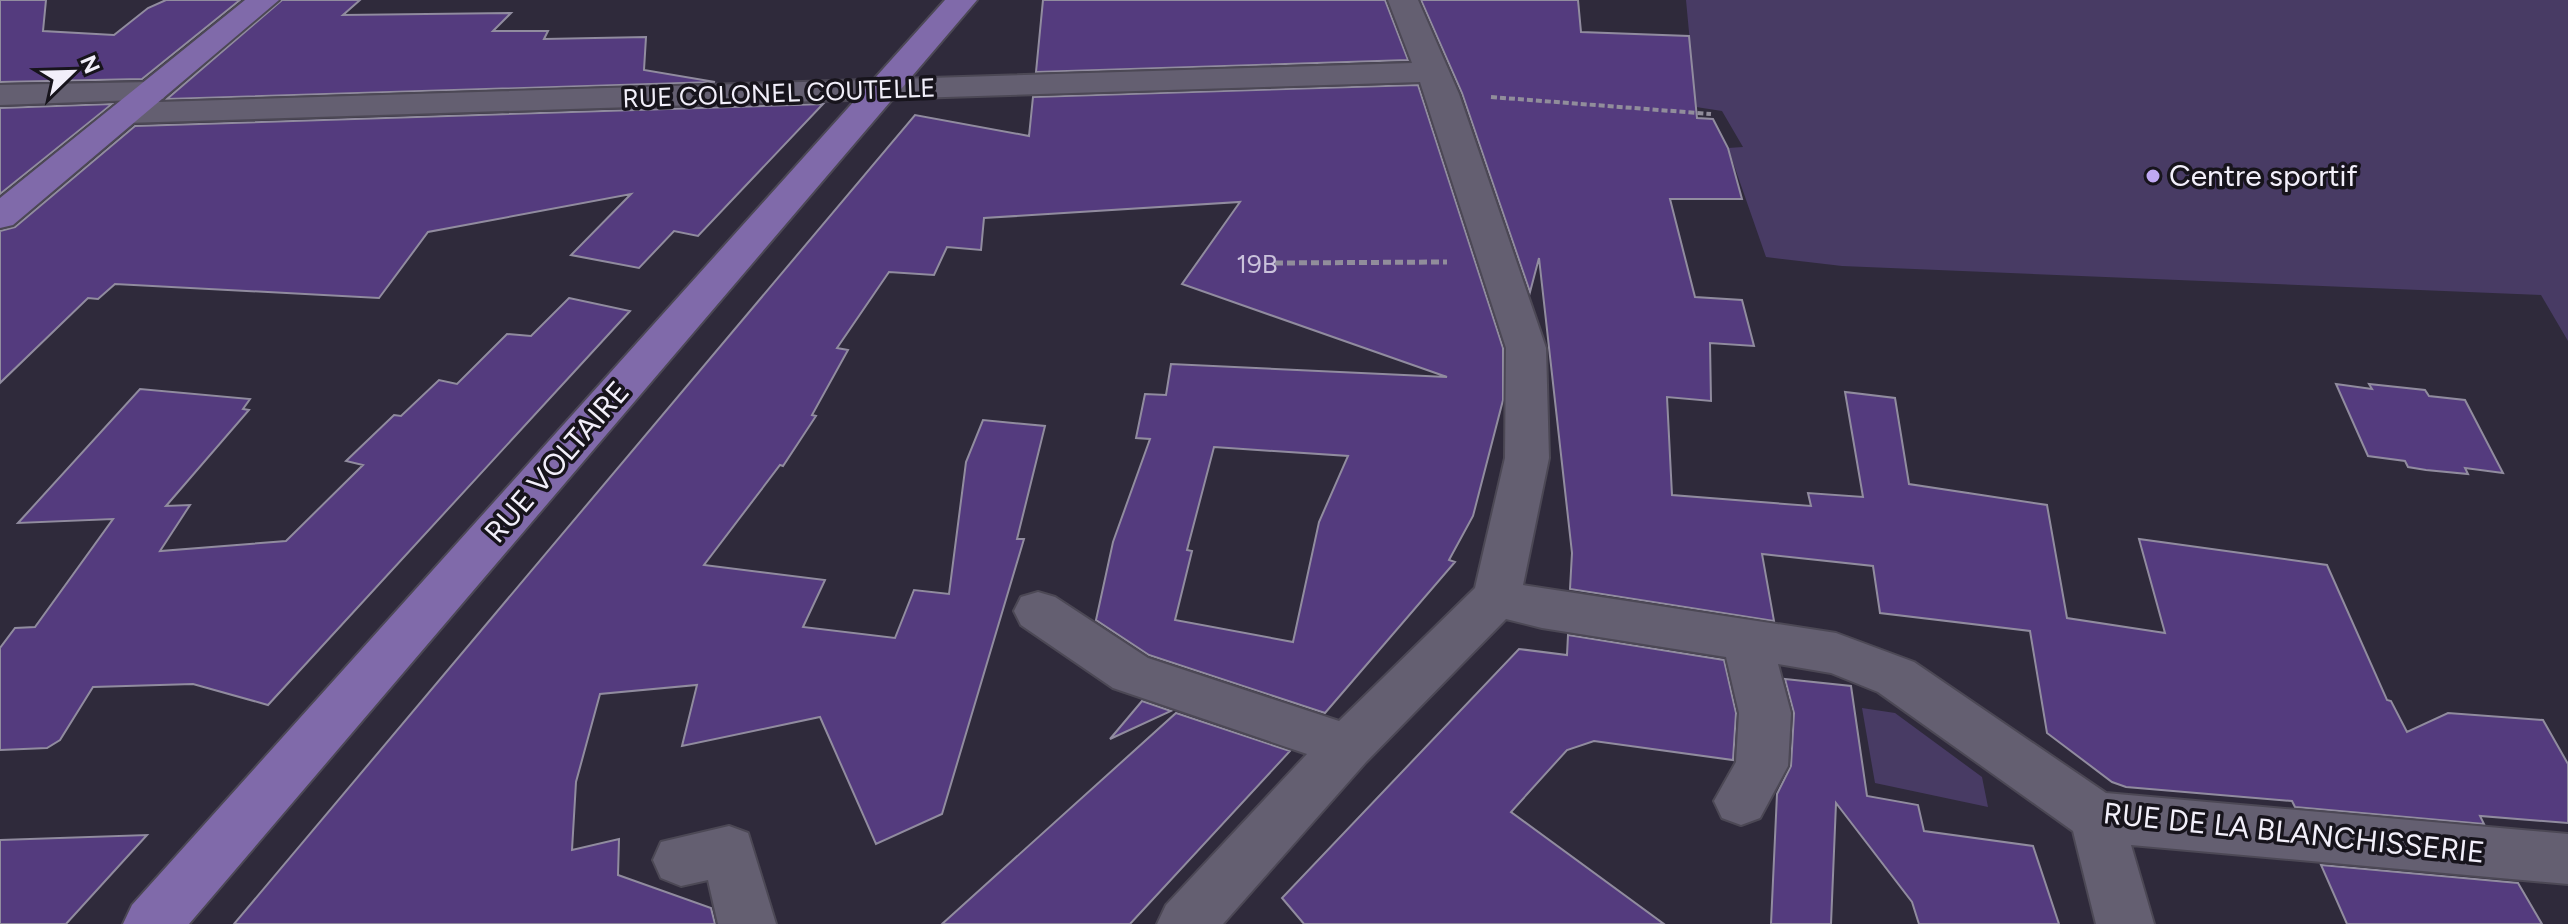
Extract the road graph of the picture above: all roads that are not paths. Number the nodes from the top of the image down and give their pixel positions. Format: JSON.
{"nodes":[{"id":1,"x":264,"y":0,"type":"edge"},
{"id":2,"x":962,"y":0,"type":"edge"},
{"id":3,"x":1403,"y":0,"type":"edge"},
{"id":4,"x":1437,"y":83,"type":"junction"},
{"id":5,"x":884,"y":89,"type":"junction"},
{"id":6,"x":0,"y":95,"type":"edge"},
{"id":7,"x":139,"y":103,"type":"junction"},
{"id":8,"x":0,"y":217,"type":"edge"},
{"id":9,"x":1497,"y":597,"type":"junction"},
{"id":10,"x":1038,"y":611,"type":"dead end"},
{"id":11,"x":1752,"y":640,"type":"junction"},
{"id":12,"x":1348,"y":746,"type":"junction"},
{"id":13,"x":1741,"y":801,"type":"dead end"},
{"id":14,"x":2096,"y":817,"type":"junction"},
{"id":15,"x":2568,"y":859,"type":"edge"},
{"id":16,"x":681,"y":860,"type":"dead end"},
{"id":17,"x":152,"y":924,"type":"edge"},
{"id":18,"x":747,"y":924,"type":"edge"},
{"id":19,"x":1186,"y":924,"type":"edge"},
{"id":20,"x":2125,"y":924,"type":"edge"}],
"edges":[{"from":1,"to":7,"type":"main road"},
{"from":2,"to":5,"type":"main road","name":"RUE VOLTAIRE"},
{"from":3,"to":4,"type":"street"},
{"from":4,"to":5,"type":"street","name":"RUE COLONEL COUTELLE"},
{"from":4,"to":9,"type":"street"},
{"from":5,"to":7,"type":"street","name":"RUE COLONEL COUTELLE"},
{"from":5,"to":17,"type":"main road","name":"RUE VOLTAIRE"},
{"from":6,"to":7,"type":"street","name":"RUE COLONEL COUTELLE"},
{"from":7,"to":8,"type":"main road"},
{"from":9,"to":11,"type":"street","name":"RUE DE LA BLANCHISSERIE"},
{"from":9,"to":12,"type":"street"},
{"from":10,"to":12,"type":"street"},
{"from":11,"to":13,"type":"street"},
{"from":11,"to":14,"type":"street","name":"RUE DE LA BLANCHISSERIE"},
{"from":12,"to":19,"type":"street"},
{"from":14,"to":15,"type":"street","name":"RUE DE LA BLANCHISSERIE"},
{"from":14,"to":20,"type":"street"},
{"from":16,"to":18,"type":"street"}]}
